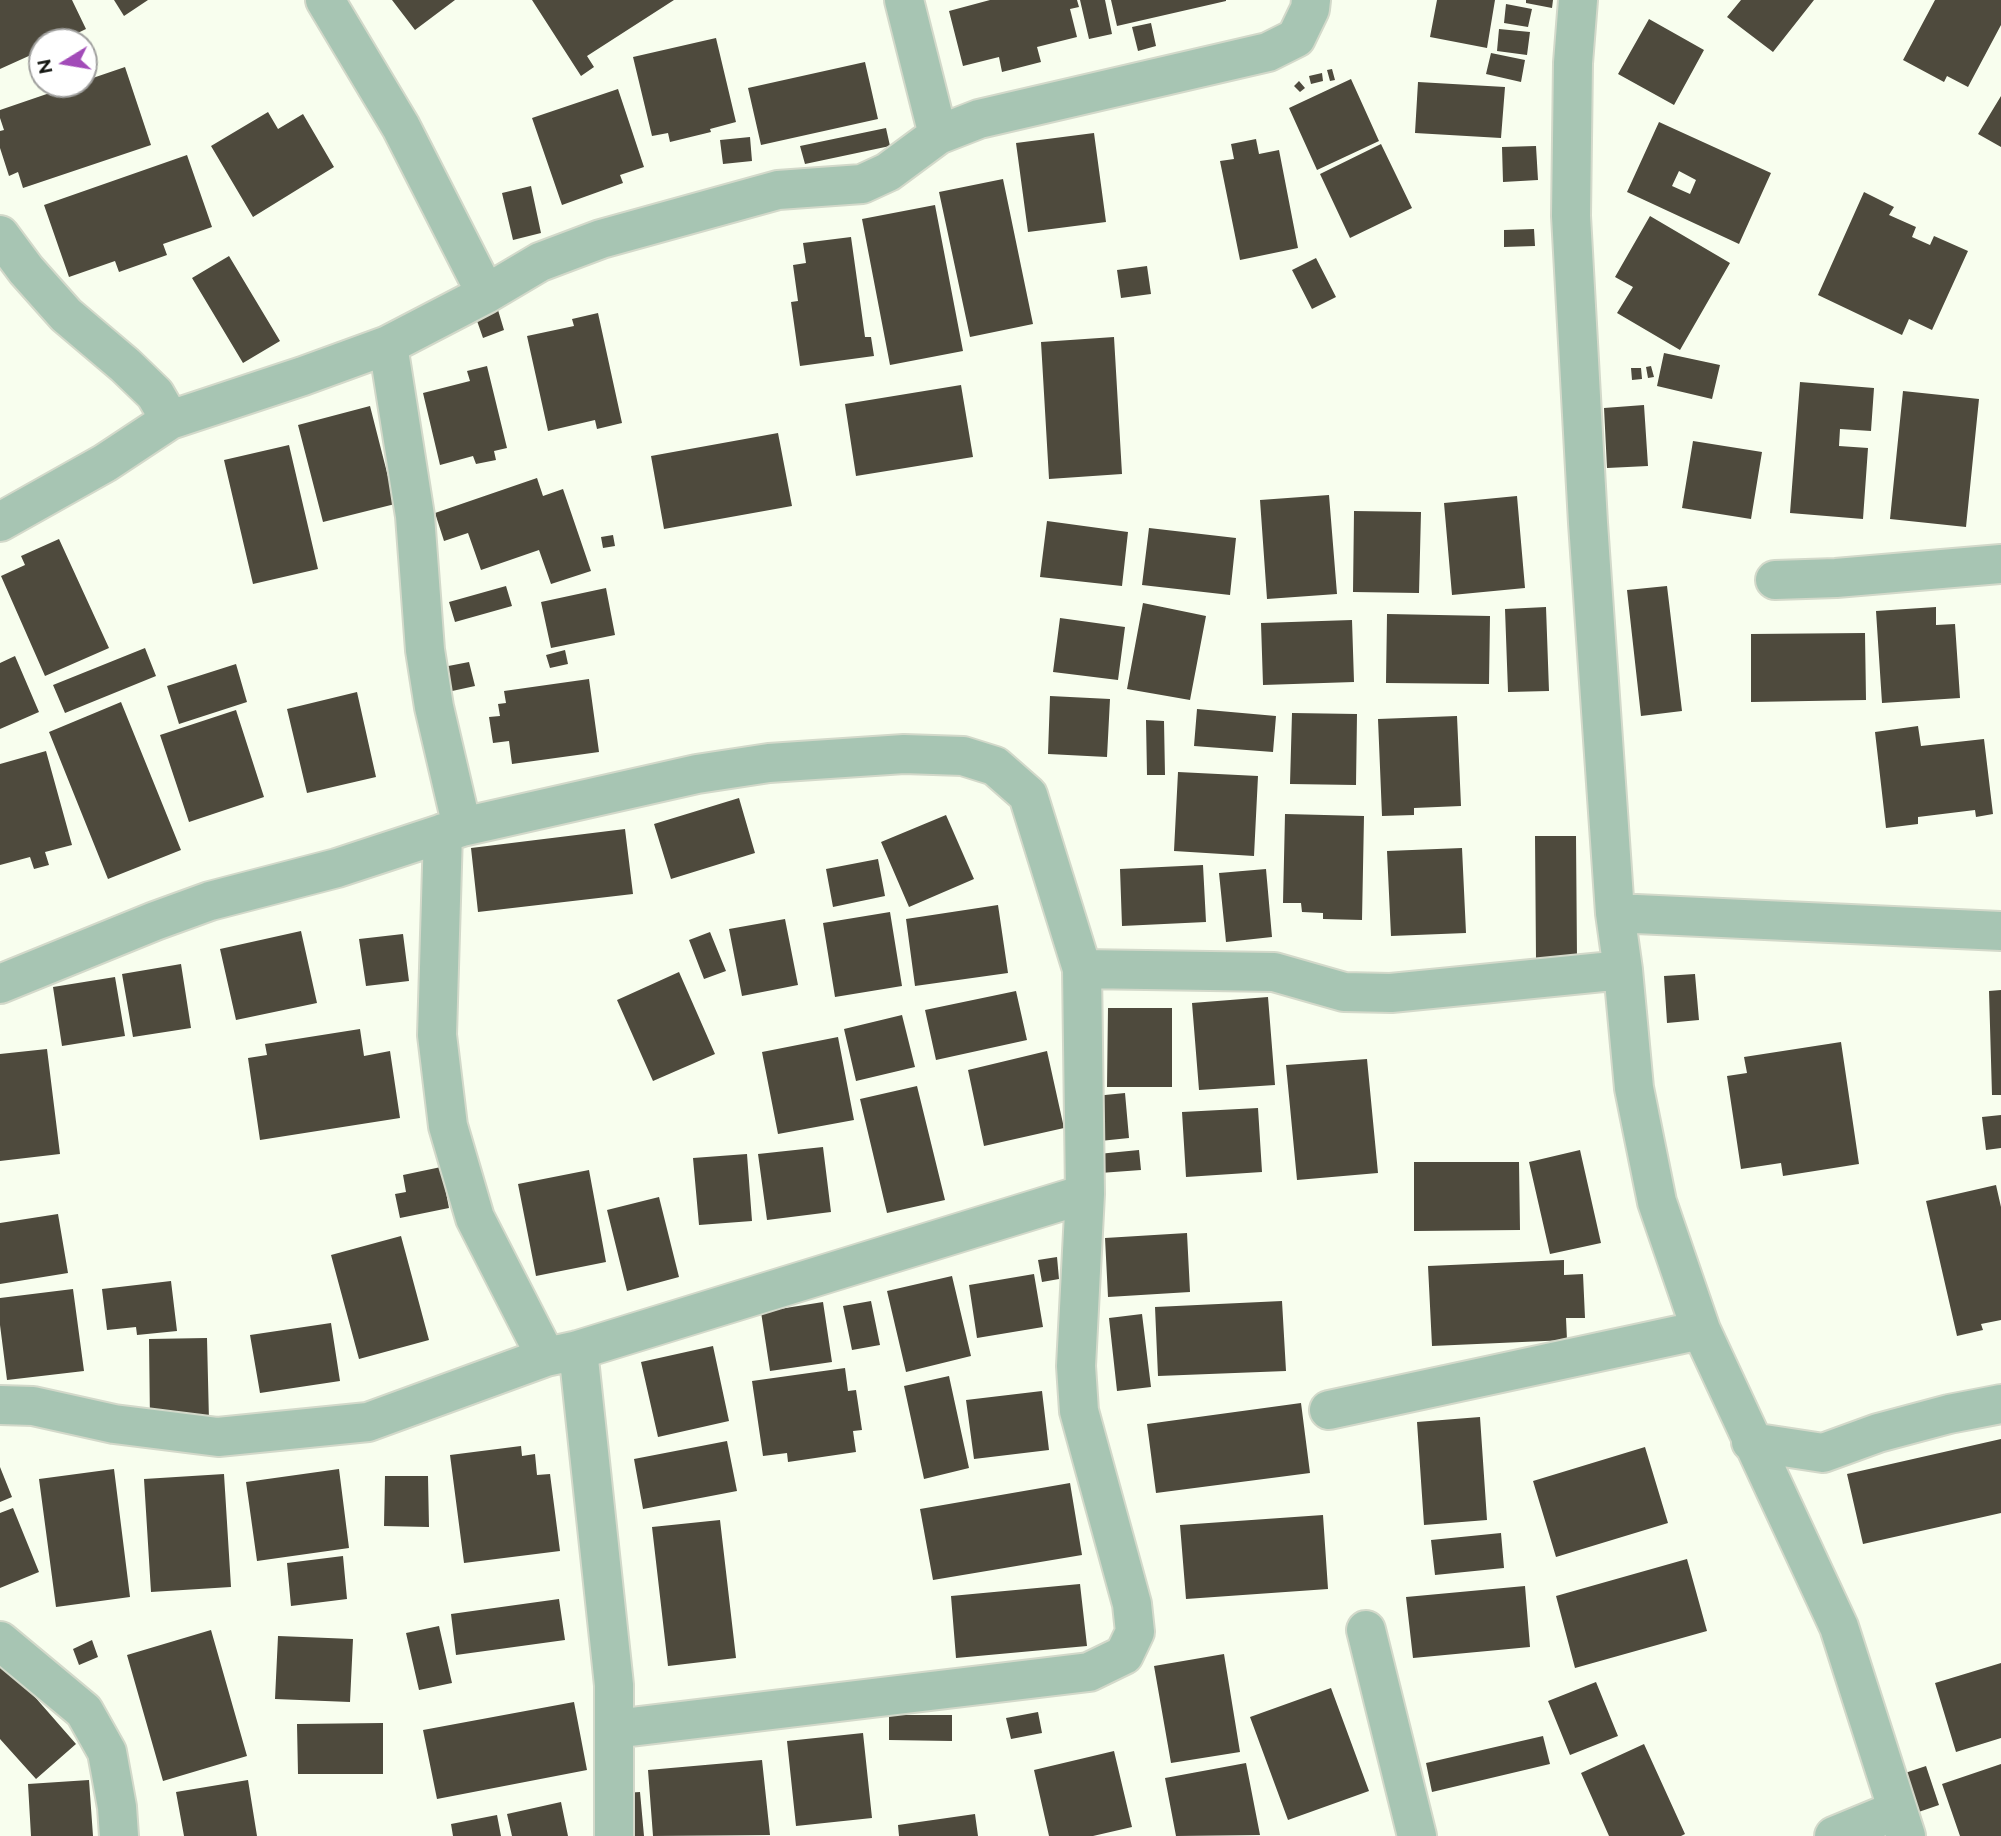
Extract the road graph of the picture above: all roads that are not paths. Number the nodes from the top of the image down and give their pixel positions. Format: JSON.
{"nodes":[{"id":1,"x":324,"y":0,"type":"edge"},
{"id":2,"x":904,"y":0,"type":"edge"},
{"id":3,"x":1311,"y":0,"type":"edge"},
{"id":4,"x":1578,"y":0,"type":"edge"},
{"id":5,"x":938,"y":135,"type":"junction"},
{"id":6,"x":0,"y":235,"type":"edge"},
{"id":7,"x":486,"y":294,"type":"junction"},
{"id":8,"x":388,"y":345,"type":"junction"},
{"id":9,"x":170,"y":421,"type":"junction"},
{"id":10,"x":0,"y":522,"type":"edge"},
{"id":11,"x":2001,"y":564,"type":"edge"},
{"id":12,"x":1776,"y":580,"type":"dead end"},
{"id":13,"x":452,"y":830,"type":"junction"},
{"id":14,"x":1615,"y":913,"type":"junction"},
{"id":15,"x":2001,"y":931,"type":"edge"},
{"id":16,"x":1082,"y":969,"type":"junction"},
{"id":17,"x":1623,"y":970,"type":"junction"},
{"id":18,"x":0,"y":984,"type":"edge"},
{"id":19,"x":1085,"y":1194,"type":"junction"},
{"id":20,"x":1701,"y":1330,"type":"junction"},
{"id":21,"x":562,"y":1354,"type":"junction"},
{"id":22,"x":2001,"y":1404,"type":"edge"},
{"id":23,"x":0,"y":1405,"type":"edge"},
{"id":24,"x":1329,"y":1409,"type":"dead end"},
{"id":25,"x":1751,"y":1442,"type":"junction"},
{"id":26,"x":1366,"y":1630,"type":"dead end"},
{"id":27,"x":0,"y":1641,"type":"edge"},
{"id":28,"x":614,"y":1729,"type":"junction"},
{"id":29,"x":1901,"y":1823,"type":"edge"},
{"id":30,"x":119,"y":1836,"type":"edge"},
{"id":31,"x":614,"y":1836,"type":"edge"},
{"id":32,"x":1417,"y":1836,"type":"edge"},
{"id":33,"x":1834,"y":1836,"type":"edge"}],
"edges":[{"from":1,"to":7,"type":"street"},
{"from":2,"to":5,"type":"street"},
{"from":3,"to":5,"type":"street"},
{"from":4,"to":14,"type":"street"},
{"from":5,"to":7,"type":"street"},
{"from":6,"to":9,"type":"street"},
{"from":7,"to":8,"type":"street"},
{"from":8,"to":9,"type":"street"},
{"from":8,"to":13,"type":"street"},
{"from":9,"to":10,"type":"street"},
{"from":11,"to":12,"type":"street"},
{"from":13,"to":16,"type":"street"},
{"from":13,"to":18,"type":"street"},
{"from":13,"to":21,"type":"street"},
{"from":14,"to":15,"type":"street"},
{"from":14,"to":17,"type":"street"},
{"from":16,"to":17,"type":"street"},
{"from":16,"to":19,"type":"street"},
{"from":17,"to":20,"type":"street"},
{"from":19,"to":21,"type":"street"},
{"from":19,"to":28,"type":"street"},
{"from":20,"to":24,"type":"street"},
{"from":20,"to":25,"type":"street"},
{"from":21,"to":23,"type":"street"},
{"from":21,"to":28,"type":"street"},
{"from":22,"to":25,"type":"street"},
{"from":25,"to":29,"type":"street"},
{"from":26,"to":32,"type":"street"},
{"from":27,"to":30,"type":"street"},
{"from":28,"to":31,"type":"street"},
{"from":29,"to":33,"type":"street"}]}
